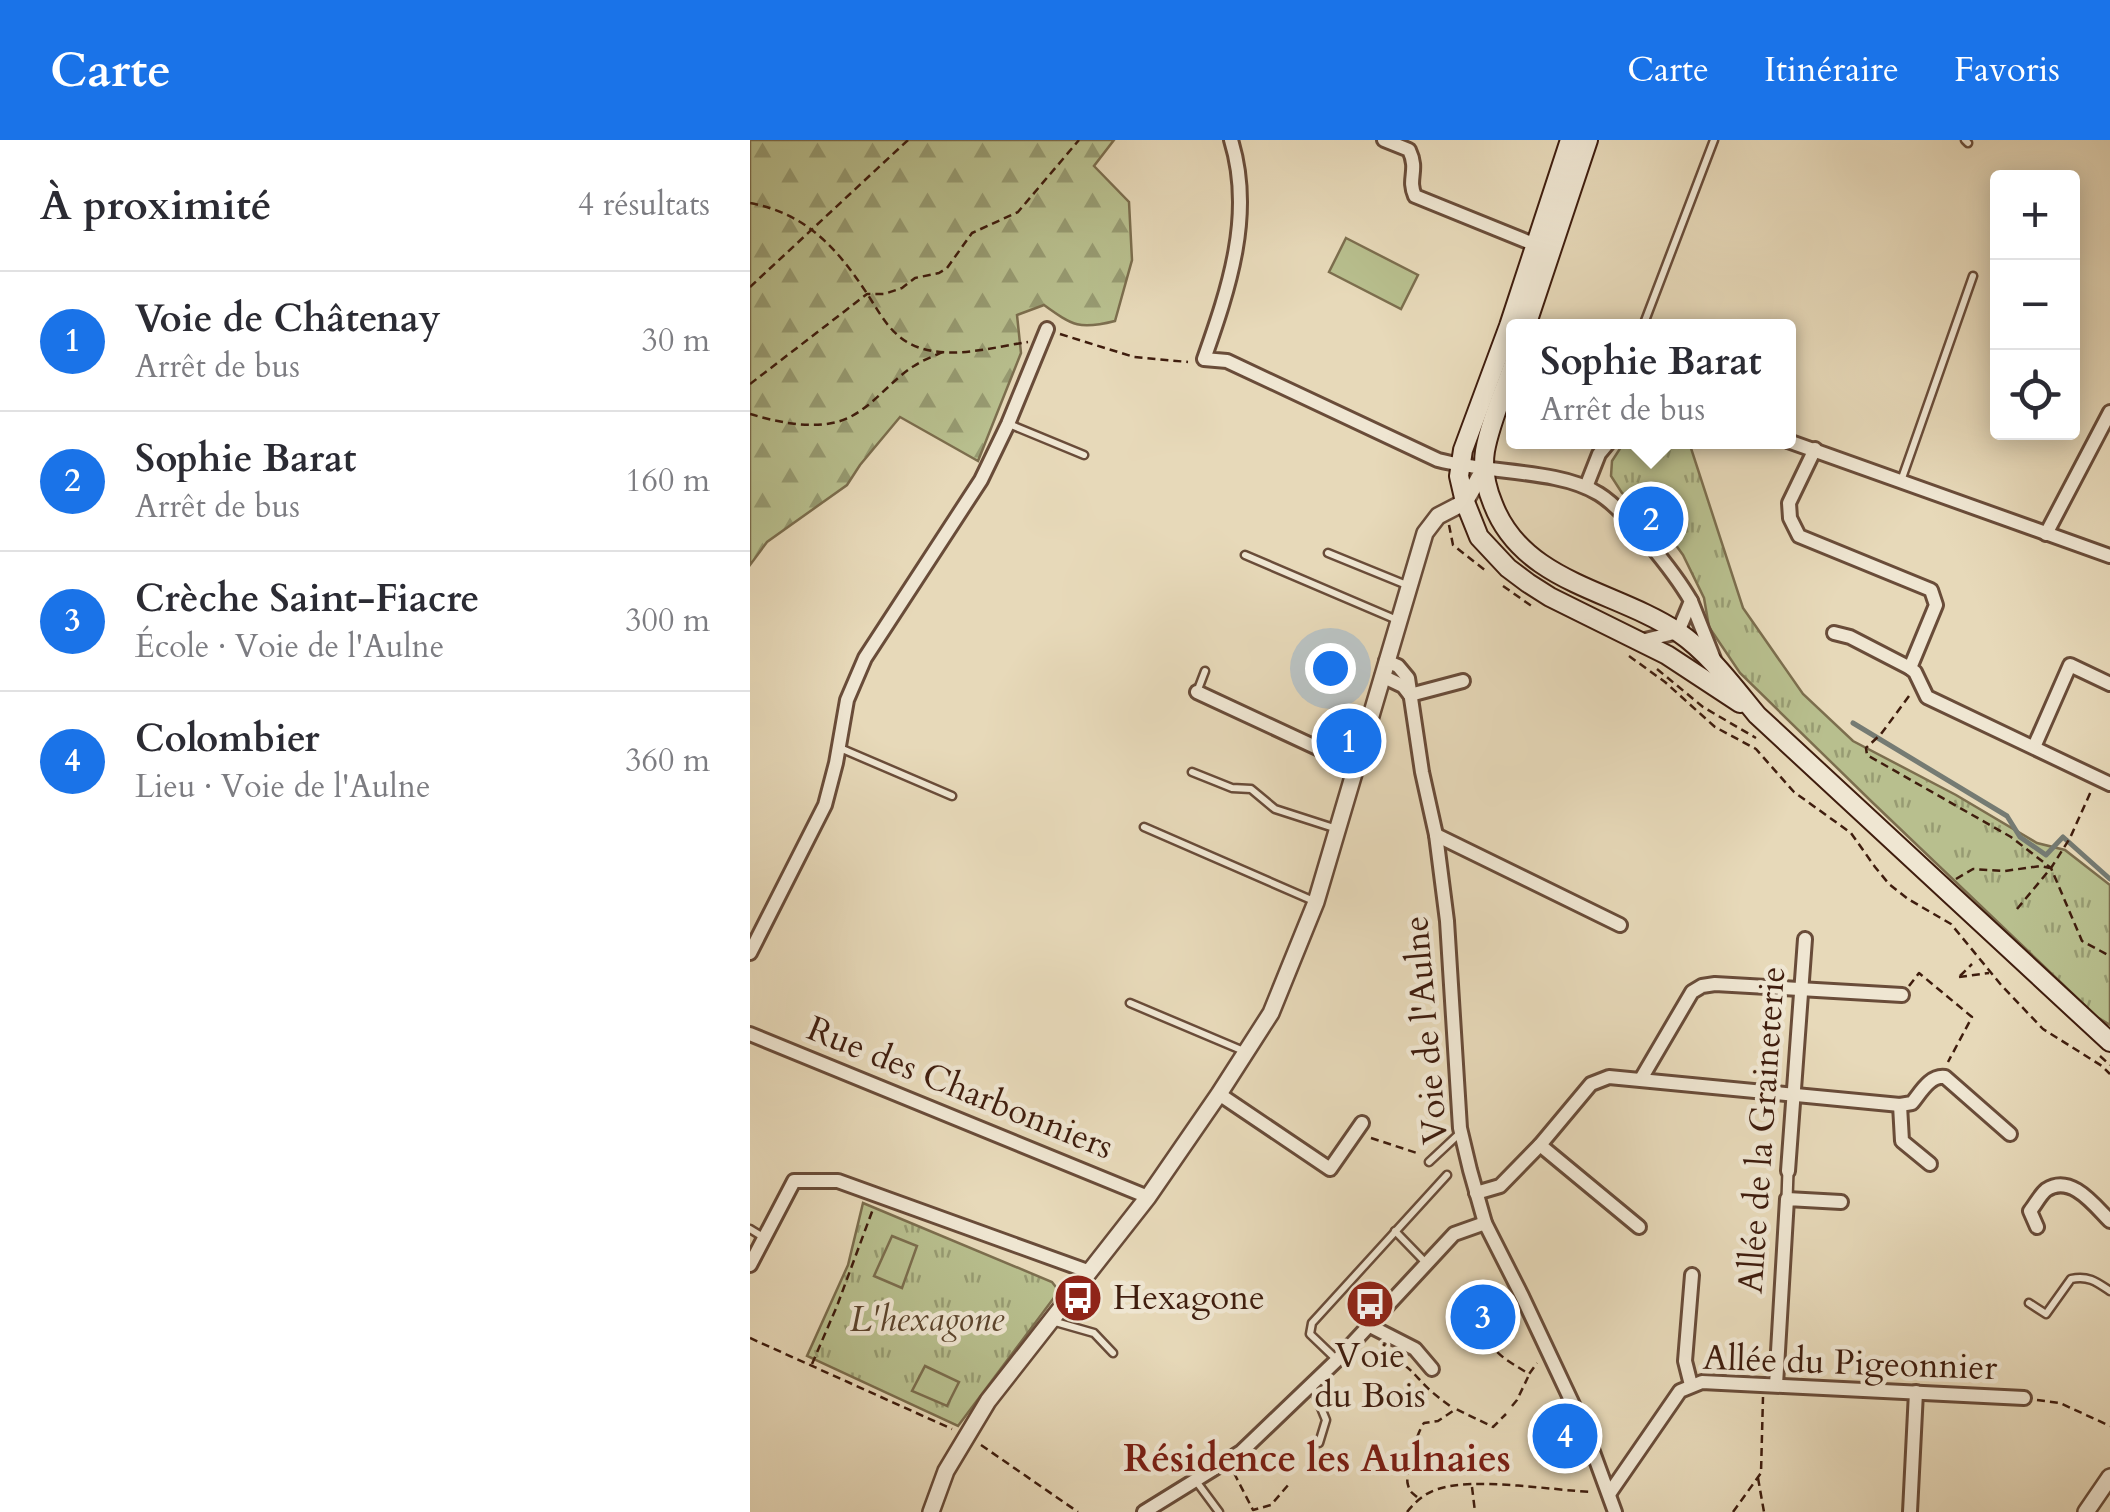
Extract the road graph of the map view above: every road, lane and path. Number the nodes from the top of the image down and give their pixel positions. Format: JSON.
{"nodes":[{"id":1,"x":908,"y":140,"type":"edge"},
{"id":2,"x":1080,"y":140,"type":"edge"},
{"id":3,"x":1231,"y":140,"type":"edge"},
{"id":4,"x":1384,"y":140,"type":"edge"},
{"id":5,"x":1570,"y":140,"type":"edge"},
{"id":6,"x":1588,"y":140,"type":"edge"},
{"id":7,"x":1714,"y":140,"type":"edge"},
{"id":8,"x":750,"y":203,"type":"edge"},
{"id":9,"x":813,"y":229,"type":"junction"},
{"id":10,"x":1536,"y":246,"type":"junction"},
{"id":11,"x":1973,"y":276,"type":"dead end"},
{"id":12,"x":750,"y":287,"type":"edge"},
{"id":13,"x":867,"y":294,"type":"junction"},
{"id":14,"x":1510,"y":319,"type":"edge"},
{"id":15,"x":1528,"y":319,"type":"edge"},
{"id":16,"x":1646,"y":319,"type":"edge"},
{"id":17,"x":1047,"y":329,"type":"junction"},
{"id":18,"x":1506,"y":330,"type":"edge"},
{"id":19,"x":944,"y":351,"type":"junction"},
{"id":20,"x":1204,"y":359,"type":"junction"},
{"id":21,"x":750,"y":384,"type":"edge"},
{"id":22,"x":1506,"y":387,"type":"edge"},
{"id":23,"x":2110,"y":412,"type":"edge"},
{"id":24,"x":750,"y":414,"type":"edge"},
{"id":25,"x":1008,"y":424,"type":"junction"},
{"id":26,"x":1796,"y":444,"type":"edge"},
{"id":27,"x":1603,"y":449,"type":"edge"},
{"id":28,"x":1815,"y":450,"type":"junction"},
{"id":29,"x":1084,"y":456,"type":"dead end"},
{"id":30,"x":1460,"y":466,"type":"junction"},
{"id":31,"x":1484,"y":468,"type":"junction"},
{"id":32,"x":1901,"y":481,"type":"junction"},
{"id":33,"x":1586,"y":487,"type":"junction"},
{"id":34,"x":1465,"y":502,"type":"junction"},
{"id":35,"x":2046,"y":534,"type":"junction"},
{"id":36,"x":1328,"y":552,"type":"dead end"},
{"id":37,"x":1245,"y":555,"type":"dead end"},
{"id":38,"x":2110,"y":556,"type":"edge"},
{"id":39,"x":1408,"y":586,"type":"junction"},
{"id":40,"x":1691,"y":600,"type":"junction"},
{"id":41,"x":1398,"y":621,"type":"junction"},
{"id":42,"x":1678,"y":632,"type":"junction"},
{"id":43,"x":1834,"y":633,"type":"dead end"},
{"id":44,"x":1641,"y":641,"type":"junction"},
{"id":45,"x":1717,"y":666,"type":"junction"},
{"id":46,"x":1384,"y":668,"type":"junction"},
{"id":47,"x":1910,"y":668,"type":"junction"},
{"id":48,"x":1204,"y":671,"type":"dead end"},
{"id":49,"x":1462,"y":681,"type":"dead end"},
{"id":50,"x":1920,"y":683,"type":"junction"},
{"id":51,"x":2110,"y":684,"type":"edge"},
{"id":52,"x":1197,"y":692,"type":"joint"},
{"id":53,"x":1410,"y":695,"type":"junction"},
{"id":54,"x":1757,"y":715,"type":"junction"},
{"id":55,"x":1756,"y":738,"type":"dead end"},
{"id":56,"x":2034,"y":747,"type":"junction"},
{"id":57,"x":838,"y":748,"type":"junction"},
{"id":58,"x":1356,"y":766,"type":"junction"},
{"id":59,"x":1192,"y":772,"type":"dead end"},
{"id":60,"x":2104,"y":781,"type":"edge"},
{"id":61,"x":952,"y":796,"type":"dead end"},
{"id":62,"x":1144,"y":827,"type":"dead end"},
{"id":63,"x":1338,"y":830,"type":"junction"},
{"id":64,"x":1436,"y":835,"type":"junction"},
{"id":65,"x":2051,"y":868,"type":"junction"},
{"id":66,"x":1952,"y":882,"type":"dead end"},
{"id":67,"x":1316,"y":902,"type":"junction"},
{"id":68,"x":2017,"y":910,"type":"dead end"},
{"id":69,"x":1952,"y":918,"type":"dead end"},
{"id":70,"x":1620,"y":925,"type":"dead end"},
{"id":71,"x":1966,"y":931,"type":"dead end"},
{"id":72,"x":1805,"y":939,"type":"dead end"},
{"id":73,"x":750,"y":953,"type":"edge"},
{"id":74,"x":2110,"y":956,"type":"edge"},
{"id":75,"x":1972,"y":964,"type":"dead end"},
{"id":76,"x":1990,"y":972,"type":"junction"},
{"id":77,"x":1802,"y":989,"type":"junction"},
{"id":78,"x":1902,"y":996,"type":"joint"},
{"id":79,"x":1130,"y":1004,"type":"dead end"},
{"id":80,"x":750,"y":1034,"type":"edge"},
{"id":81,"x":2104,"y":1048,"type":"edge"},
{"id":82,"x":1247,"y":1052,"type":"junction"},
{"id":83,"x":2110,"y":1065,"type":"edge"},
{"id":84,"x":2110,"y":1074,"type":"edge"},
{"id":85,"x":1940,"y":1076,"type":"junction"},
{"id":86,"x":1640,"y":1079,"type":"junction"},
{"id":87,"x":1219,"y":1094,"type":"junction"},
{"id":88,"x":1794,"y":1096,"type":"junction"},
{"id":89,"x":1900,"y":1104,"type":"junction"},
{"id":90,"x":1358,"y":1128,"type":"joint"},
{"id":91,"x":1461,"y":1132,"type":"junction"},
{"id":92,"x":2010,"y":1134,"type":"dead end"},
{"id":93,"x":1540,"y":1145,"type":"junction"},
{"id":94,"x":1421,"y":1154,"type":"dead end"},
{"id":95,"x":1430,"y":1162,"type":"dead end"},
{"id":96,"x":1930,"y":1164,"type":"dead end"},
{"id":97,"x":1788,"y":1171,"type":"joint"},
{"id":98,"x":1447,"y":1174,"type":"dead end"},
{"id":99,"x":1476,"y":1194,"type":"junction"},
{"id":100,"x":876,"y":1195,"type":"junction"},
{"id":101,"x":1148,"y":1197,"type":"junction"},
{"id":102,"x":1787,"y":1200,"type":"junction"},
{"id":103,"x":1841,"y":1202,"type":"dead end"},
{"id":104,"x":2110,"y":1221,"type":"edge"},
{"id":105,"x":1485,"y":1222,"type":"junction"},
{"id":106,"x":1638,"y":1226,"type":"dead end"},
{"id":107,"x":2037,"y":1227,"type":"dead end"},
{"id":108,"x":750,"y":1229,"type":"edge"},
{"id":109,"x":1395,"y":1230,"type":"junction"},
{"id":110,"x":763,"y":1237,"type":"junction"},
{"id":111,"x":1426,"y":1264,"type":"junction"},
{"id":112,"x":750,"y":1266,"type":"edge"},
{"id":113,"x":1090,"y":1272,"type":"junction"},
{"id":114,"x":1692,"y":1276,"type":"dead end"},
{"id":115,"x":2110,"y":1292,"type":"edge"},
{"id":116,"x":1522,"y":1296,"type":"junction"},
{"id":117,"x":2029,"y":1303,"type":"dead end"},
{"id":118,"x":1051,"y":1321,"type":"junction"},
{"id":119,"x":1370,"y":1326,"type":"junction"},
{"id":120,"x":750,"y":1338,"type":"edge"},
{"id":121,"x":1113,"y":1353,"type":"dead end"},
{"id":122,"x":1550,"y":1354,"type":"junction"},
{"id":123,"x":1337,"y":1360,"type":"junction"},
{"id":124,"x":811,"y":1366,"type":"junction"},
{"id":125,"x":1368,"y":1366,"type":"dead end"},
{"id":126,"x":1432,"y":1368,"type":"dead end"},
{"id":127,"x":1529,"y":1374,"type":"junction"},
{"id":128,"x":1770,"y":1384,"type":"junction"},
{"id":129,"x":1312,"y":1385,"type":"junction"},
{"id":130,"x":1690,"y":1385,"type":"junction"},
{"id":131,"x":1916,"y":1392,"type":"junction"},
{"id":132,"x":2024,"y":1398,"type":"joint"},
{"id":133,"x":1512,"y":1406,"type":"dead end"},
{"id":134,"x":1456,"y":1410,"type":"junction"},
{"id":135,"x":1506,"y":1414,"type":"dead end"},
{"id":136,"x":2110,"y":1426,"type":"edge"},
{"id":137,"x":966,"y":1436,"type":"junction"},
{"id":138,"x":1320,"y":1442,"type":"dead end"},
{"id":139,"x":1230,"y":1467,"type":"dead end"},
{"id":140,"x":2110,"y":1476,"type":"edge"},
{"id":141,"x":1758,"y":1477,"type":"junction"},
{"id":142,"x":1195,"y":1480,"type":"junction"},
{"id":143,"x":1289,"y":1484,"type":"dead end"},
{"id":144,"x":1472,"y":1485,"type":"junction"},
{"id":145,"x":1609,"y":1494,"type":"junction"},
{"id":146,"x":1419,"y":1498,"type":"junction"},
{"id":147,"x":1254,"y":1511,"type":"edge"},
{"id":148,"x":931,"y":1512,"type":"edge"},
{"id":149,"x":1078,"y":1512,"type":"edge"},
{"id":150,"x":1144,"y":1512,"type":"edge"},
{"id":151,"x":1220,"y":1512,"type":"edge"},
{"id":152,"x":1406,"y":1512,"type":"edge"},
{"id":153,"x":1475,"y":1512,"type":"edge"},
{"id":154,"x":1615,"y":1512,"type":"edge"},
{"id":155,"x":1733,"y":1512,"type":"edge"},
{"id":156,"x":1764,"y":1512,"type":"edge"},
{"id":157,"x":1910,"y":1512,"type":"edge"},
{"id":158,"x":2086,"y":1512,"type":"edge"}],
"edges":[{"from":1,"to":9,"type":"path"},
{"from":2,"to":13,"type":"path"},
{"from":3,"to":20,"type":"street"},
{"from":4,"to":10,"type":"street"},
{"from":5,"to":10,"type":"main road"},
{"from":6,"to":15,"type":"main road"},
{"from":7,"to":16,"type":"lane"},
{"from":8,"to":9,"type":"path"},
{"from":9,"to":12,"type":"path"},
{"from":9,"to":13,"type":"path"},
{"from":10,"to":14,"type":"main road"},
{"from":11,"to":32,"type":"lane"},
{"from":13,"to":19,"type":"path"},
{"from":13,"to":21,"type":"path"},
{"from":17,"to":19,"type":"path"},
{"from":17,"to":20,"type":"path"},
{"from":17,"to":25,"type":"street"},
{"from":18,"to":30,"type":"main road"},
{"from":19,"to":24,"type":"path"},
{"from":20,"to":30,"type":"street"},
{"from":22,"to":31,"type":"main road"},
{"from":23,"to":35,"type":"street"},
{"from":25,"to":29,"type":"lane"},
{"from":25,"to":57,"type":"street"},
{"from":26,"to":28,"type":"street"},
{"from":27,"to":33,"type":"street"},
{"from":28,"to":32,"type":"street"},
{"from":28,"to":47,"type":"street"},
{"from":30,"to":31,"type":"street"},
{"from":30,"to":34,"type":"main road"},
{"from":31,"to":33,"type":"street"},
{"from":31,"to":34,"type":"street"},
{"from":31,"to":42,"type":"main road"},
{"from":32,"to":35,"type":"street"},
{"from":33,"to":40,"type":"street"},
{"from":34,"to":39,"type":"street"},
{"from":34,"to":44,"type":"main road"},
{"from":35,"to":38,"type":"street"},
{"from":36,"to":39,"type":"lane"},
{"from":37,"to":41,"type":"lane"},
{"from":39,"to":41,"type":"street"},
{"from":40,"to":42,"type":"street"},
{"from":40,"to":45,"type":"street"},
{"from":41,"to":46,"type":"street"},
{"from":42,"to":44,"type":"street"},
{"from":42,"to":45,"type":"main road"},
{"from":43,"to":47,"type":"street"},
{"from":44,"to":54,"type":"main road"},
{"from":45,"to":54,"type":"main road"},
{"from":46,"to":53,"type":"street","name":"Voie de l'Aulne"},
{"from":46,"to":58,"type":"street"},
{"from":47,"to":50,"type":"street"},
{"from":48,"to":52,"type":"lane"},
{"from":49,"to":53,"type":"street"},
{"from":50,"to":56,"type":"street"},
{"from":50,"to":65,"type":"path"},
{"from":51,"to":56,"type":"street"},
{"from":52,"to":58,"type":"street"},
{"from":53,"to":64,"type":"street","name":"Voie de l'Aulne"},
{"from":54,"to":81,"type":"main road"},
{"from":55,"to":76,"type":"path"},
{"from":56,"to":60,"type":"street"},
{"from":57,"to":61,"type":"lane"},
{"from":57,"to":73,"type":"street"},
{"from":58,"to":63,"type":"street"},
{"from":59,"to":63,"type":"lane"},
{"from":60,"to":65,"type":"path"},
{"from":62,"to":67,"type":"lane"},
{"from":63,"to":67,"type":"street"},
{"from":64,"to":70,"type":"street"},
{"from":64,"to":91,"type":"street","name":"Voie de l'Aulne"},
{"from":65,"to":66,"type":"path"},
{"from":65,"to":68,"type":"path"},
{"from":65,"to":74,"type":"path"},
{"from":67,"to":82,"type":"street"},
{"from":69,"to":71,"type":"path"},
{"from":72,"to":77,"type":"street","name":"Allée de la Graineterie"},
{"from":75,"to":76,"type":"path"},
{"from":76,"to":84,"type":"path"},
{"from":77,"to":78,"type":"street"},
{"from":77,"to":86,"type":"street"},
{"from":77,"to":88,"type":"street","name":"Allée de la Graineterie"},
{"from":78,"to":85,"type":"path"},
{"from":79,"to":82,"type":"lane"},
{"from":80,"to":101,"type":"street","name":"Rue des Charbonniers"},
{"from":81,"to":83,"type":"path"},
{"from":82,"to":87,"type":"street"},
{"from":85,"to":89,"type":"street"},
{"from":85,"to":92,"type":"street"},
{"from":86,"to":88,"type":"street"},
{"from":86,"to":93,"type":"street"},
{"from":87,"to":90,"type":"street"},
{"from":87,"to":101,"type":"street"},
{"from":88,"to":89,"type":"street"},
{"from":88,"to":97,"type":"street","name":"Allée de la Graineterie"},
{"from":89,"to":96,"type":"street"},
{"from":90,"to":94,"type":"path"},
{"from":91,"to":95,"type":"lane"},
{"from":91,"to":99,"type":"street","name":"Voie de l'Aulne"},
{"from":93,"to":99,"type":"street"},
{"from":93,"to":106,"type":"street"},
{"from":97,"to":102,"type":"street","name":"Allée de la Graineterie"},
{"from":98,"to":109,"type":"lane"},
{"from":99,"to":105,"type":"street","name":"Voie de l'Aulne"},
{"from":100,"to":110,"type":"street"},
{"from":100,"to":113,"type":"street"},
{"from":100,"to":124,"type":"path"},
{"from":101,"to":113,"type":"street"},
{"from":102,"to":103,"type":"street"},
{"from":102,"to":128,"type":"street","name":"Allée de la Graineterie"},
{"from":104,"to":107,"type":"street"},
{"from":105,"to":111,"type":"street"},
{"from":105,"to":116,"type":"street","name":"Voie de l'Aulne"},
{"from":108,"to":110,"type":"lane"},
{"from":109,"to":111,"type":"lane"},
{"from":109,"to":123,"type":"lane"},
{"from":110,"to":112,"type":"street"},
{"from":111,"to":119,"type":"street"},
{"from":113,"to":118,"type":"street"},
{"from":114,"to":130,"type":"street"},
{"from":115,"to":117,"type":"lane"},
{"from":116,"to":122,"type":"street","name":"Voie de l'Aulne"},
{"from":116,"to":127,"type":"path"},
{"from":118,"to":121,"type":"lane"},
{"from":118,"to":137,"type":"street"},
{"from":119,"to":123,"type":"street"},
{"from":119,"to":126,"type":"street"},
{"from":120,"to":124,"type":"path"},
{"from":122,"to":127,"type":"path"},
{"from":122,"to":145,"type":"street","name":"Voie de l'Aulne"},
{"from":123,"to":129,"type":"street"},
{"from":124,"to":137,"type":"path"},
{"from":125,"to":134,"type":"path"},
{"from":127,"to":133,"type":"path"},
{"from":128,"to":130,"type":"street","name":"Allée du Pigeonnier"},
{"from":128,"to":131,"type":"street","name":"Allée du Pigeonnier"},
{"from":128,"to":141,"type":"path"},
{"from":129,"to":138,"type":"lane"},
{"from":129,"to":142,"type":"street"},
{"from":130,"to":145,"type":"street","name":"Allée du Pigeonnier"},
{"from":131,"to":132,"type":"street","name":"Allée du Pigeonnier"},
{"from":131,"to":157,"type":"street"},
{"from":132,"to":136,"type":"path"},
{"from":134,"to":135,"type":"path"},
{"from":134,"to":146,"type":"path"},
{"from":137,"to":148,"type":"street"},
{"from":137,"to":149,"type":"path"},
{"from":139,"to":147,"type":"path"},
{"from":140,"to":158,"type":"street"},
{"from":141,"to":155,"type":"path"},
{"from":141,"to":156,"type":"path"},
{"from":142,"to":150,"type":"street"},
{"from":142,"to":151,"type":"lane"},
{"from":143,"to":147,"type":"path"},
{"from":144,"to":145,"type":"path"},
{"from":144,"to":146,"type":"path"},
{"from":144,"to":153,"type":"path"},
{"from":145,"to":154,"type":"street","name":"Voie de l'Aulne"},
{"from":146,"to":152,"type":"path"}]}
